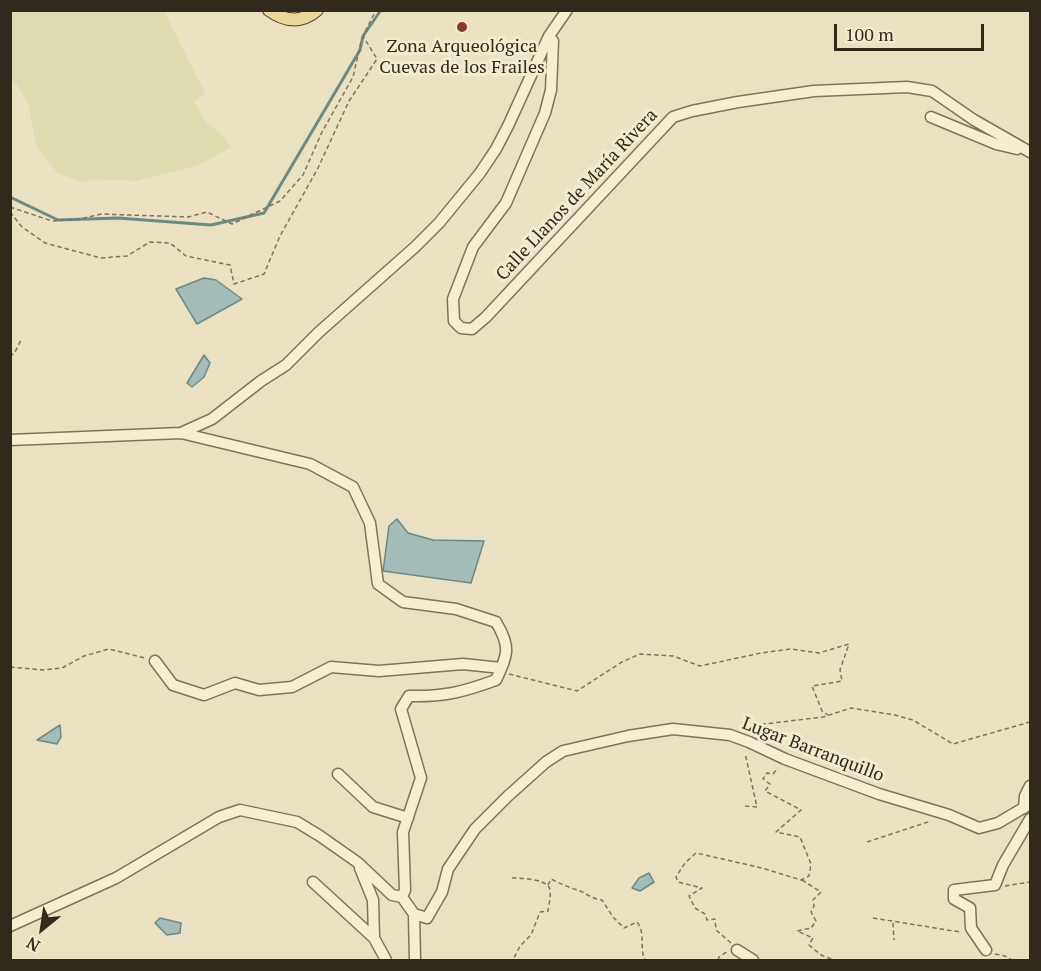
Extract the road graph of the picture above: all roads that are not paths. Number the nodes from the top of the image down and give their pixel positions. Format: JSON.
{"nodes":[{"id":1,"x":269,"y":10,"type":"edge"},
{"id":2,"x":317,"y":10,"type":"edge"},
{"id":3,"x":567,"y":10,"type":"edge"},
{"id":4,"x":549,"y":36,"type":"junction"},
{"id":5,"x":931,"y":117,"type":"dead end"},
{"id":6,"x":1028,"y":151,"type":"edge"},
{"id":7,"x":182,"y":433,"type":"junction"},
{"id":8,"x":10,"y":440,"type":"edge"},
{"id":9,"x":155,"y":661,"type":"road end"},
{"id":10,"x":500,"y":670,"type":"junction"},
{"id":11,"x":338,"y":774,"type":"dead end"},
{"id":12,"x":1030,"y":786,"type":"edge"},
{"id":13,"x":1027,"y":806,"type":"edge"},
{"id":14,"x":408,"y":818,"type":"junction"},
{"id":15,"x":1030,"y":819,"type":"edge"},
{"id":16,"x":357,"y":862,"type":"junction"},
{"id":17,"x":313,"y":882,"type":"dead end"},
{"id":18,"x":402,"y":897,"type":"junction"},
{"id":19,"x":414,"y":914,"type":"junction"},
{"id":20,"x":10,"y":926,"type":"edge"},
{"id":21,"x":374,"y":938,"type":"junction"},
{"id":22,"x":737,"y":950,"type":"road end"},
{"id":23,"x":986,"y":950,"type":"road end"},
{"id":24,"x":387,"y":960,"type":"edge"},
{"id":25,"x":416,"y":960,"type":"edge"},
{"id":26,"x":753,"y":960,"type":"edge"}],
"edges":[{"from":1,"to":2,"type":"main road"},
{"from":3,"to":4,"type":"street"},
{"from":4,"to":6,"type":"street","name":"Calle Llanos de María Rivera"},
{"from":4,"to":7,"type":"street"},
{"from":5,"to":6,"type":"street"},
{"from":7,"to":8,"type":"street"},
{"from":7,"to":10,"type":"street"},
{"from":9,"to":10,"type":"street"},
{"from":10,"to":14,"type":"street"},
{"from":11,"to":14,"type":"street"},
{"from":12,"to":13,"type":"street","name":"Lugar Barranquillo"},
{"from":13,"to":19,"type":"street","name":"Lugar Barranquillo"},
{"from":14,"to":18,"type":"street"},
{"from":15,"to":23,"type":"street"},
{"from":16,"to":18,"type":"street"},
{"from":16,"to":20,"type":"street"},
{"from":16,"to":21,"type":"street"},
{"from":17,"to":21,"type":"street"},
{"from":18,"to":19,"type":"street"},
{"from":19,"to":25,"type":"street"},
{"from":21,"to":24,"type":"street"},
{"from":22,"to":26,"type":"street"}]}
